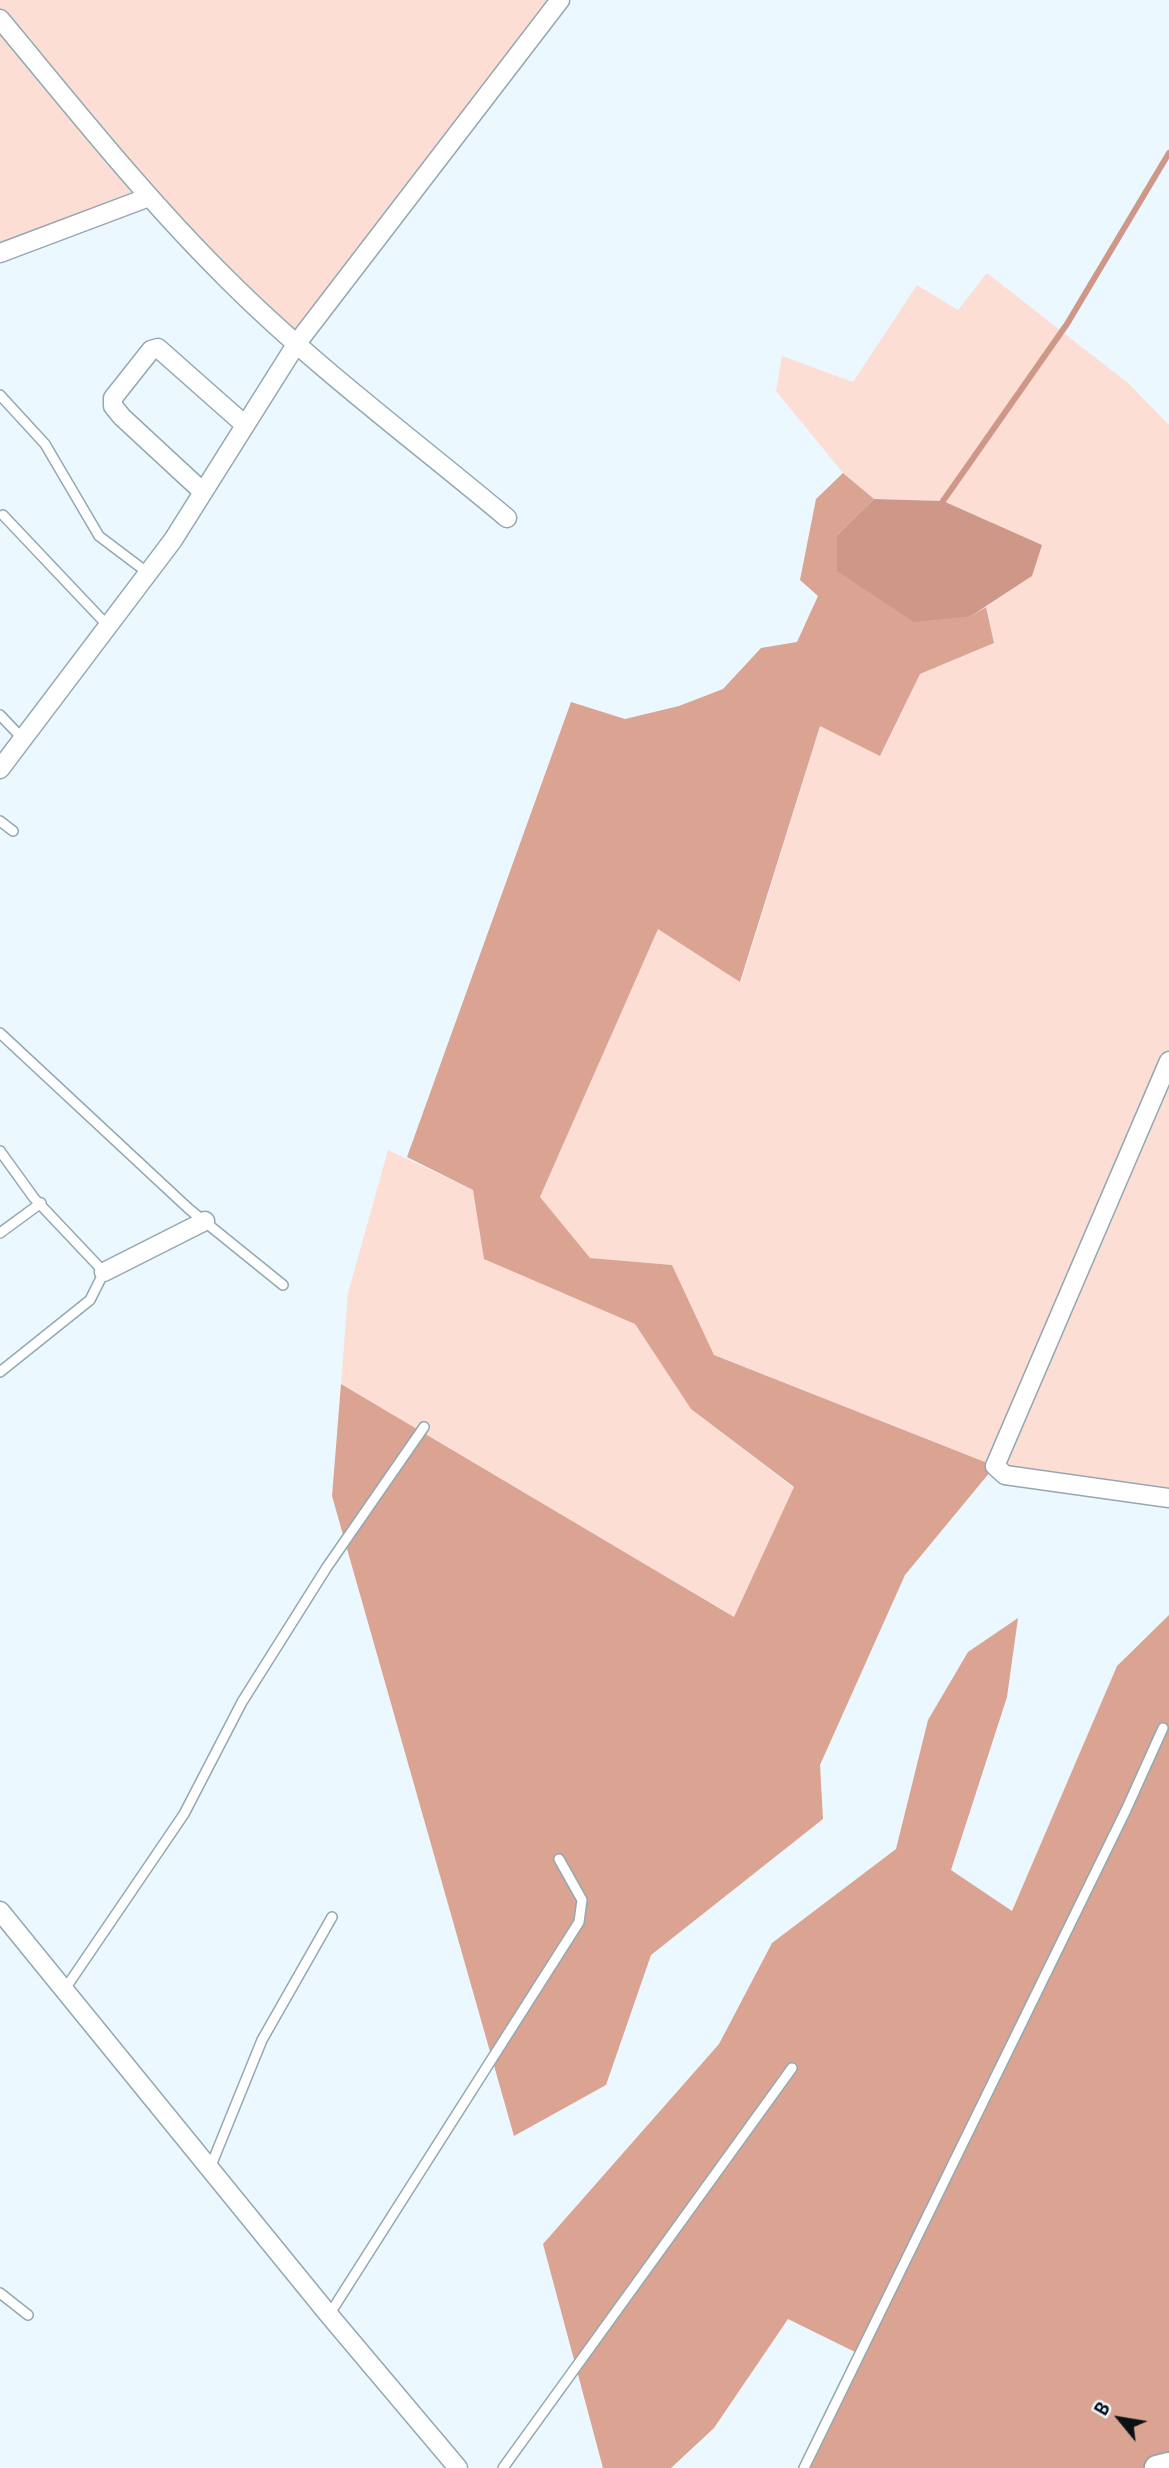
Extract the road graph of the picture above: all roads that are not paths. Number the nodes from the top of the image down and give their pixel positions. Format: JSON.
{"nodes":[{"id":1,"x":560,"y":0,"type":"edge"},
{"id":2,"x":0,"y":19,"type":"edge"},
{"id":3,"x":149,"y":197,"type":"junction"},
{"id":4,"x":0,"y":253,"type":"edge"},
{"id":5,"x":297,"y":343,"type":"junction"},
{"id":6,"x":0,"y":396,"type":"edge"},
{"id":7,"x":245,"y":425,"type":"junction"},
{"id":8,"x":203,"y":492,"type":"junction"},
{"id":9,"x":3,"y":515,"type":"dead end"},
{"id":10,"x":507,"y":518,"type":"dead end"},
{"id":11,"x":148,"y":573,"type":"junction"},
{"id":12,"x":108,"y":626,"type":"junction"},
{"id":13,"x":0,"y":715,"type":"edge"},
{"id":14,"x":23,"y":739,"type":"junction"},
{"id":15,"x":0,"y":769,"type":"edge"},
{"id":16,"x":0,"y":821,"type":"edge"},
{"id":17,"x":13,"y":831,"type":"dead end"},
{"id":18,"x":0,"y":1033,"type":"edge"},
{"id":19,"x":1169,"y":1061,"type":"edge"},
{"id":20,"x":0,"y":1151,"type":"edge"},
{"id":21,"x":41,"y":1203,"type":"junction"},
{"id":22,"x":205,"y":1221,"type":"junction"},
{"id":23,"x":0,"y":1233,"type":"edge"},
{"id":24,"x":104,"y":1272,"type":"junction"},
{"id":25,"x":283,"y":1285,"type":"dead end"},
{"id":26,"x":0,"y":1372,"type":"edge"},
{"id":27,"x":424,"y":1427,"type":"dead end"},
{"id":28,"x":1169,"y":1498,"type":"edge"},
{"id":29,"x":1163,"y":1728,"type":"dead end"},
{"id":30,"x":559,"y":1859,"type":"dead end"},
{"id":31,"x":0,"y":1911,"type":"edge"},
{"id":32,"x":332,"y":1917,"type":"dead end"},
{"id":33,"x":65,"y":1989,"type":"junction"},
{"id":34,"x":792,"y":2068,"type":"dead end"},
{"id":35,"x":210,"y":2168,"type":"junction"},
{"id":36,"x":0,"y":2293,"type":"edge"},
{"id":37,"x":29,"y":2315,"type":"dead end"},
{"id":38,"x":329,"y":2315,"type":"junction"},
{"id":39,"x":1169,"y":2465,"type":"edge"},
{"id":40,"x":458,"y":2468,"type":"edge"},
{"id":41,"x":503,"y":2468,"type":"edge"},
{"id":42,"x":804,"y":2468,"type":"edge"},
{"id":43,"x":1157,"y":2468,"type":"edge"}],
"edges":[{"from":1,"to":5,"type":"street"},
{"from":2,"to":3,"type":"street"},
{"from":3,"to":4,"type":"street"},
{"from":3,"to":5,"type":"street"},
{"from":5,"to":7,"type":"street"},
{"from":5,"to":10,"type":"street"},
{"from":6,"to":11,"type":"lane"},
{"from":7,"to":8,"type":"street"},
{"from":7,"to":8,"type":"street"},
{"from":8,"to":11,"type":"street"},
{"from":9,"to":12,"type":"lane"},
{"from":11,"to":12,"type":"street"},
{"from":12,"to":14,"type":"street"},
{"from":13,"to":14,"type":"lane"},
{"from":14,"to":15,"type":"street"},
{"from":16,"to":17,"type":"lane"},
{"from":18,"to":22,"type":"lane"},
{"from":19,"to":28,"type":"street"},
{"from":20,"to":21,"type":"lane"},
{"from":21,"to":23,"type":"lane"},
{"from":21,"to":24,"type":"lane"},
{"from":22,"to":24,"type":"street"},
{"from":22,"to":25,"type":"lane"},
{"from":24,"to":26,"type":"lane"},
{"from":27,"to":33,"type":"lane"},
{"from":29,"to":42,"type":"lane"},
{"from":30,"to":38,"type":"lane"},
{"from":31,"to":33,"type":"street"},
{"from":32,"to":35,"type":"lane"},
{"from":33,"to":35,"type":"street"},
{"from":34,"to":41,"type":"lane"},
{"from":35,"to":38,"type":"street"},
{"from":36,"to":37,"type":"lane"},
{"from":38,"to":40,"type":"street"},
{"from":39,"to":43,"type":"street"}]}
